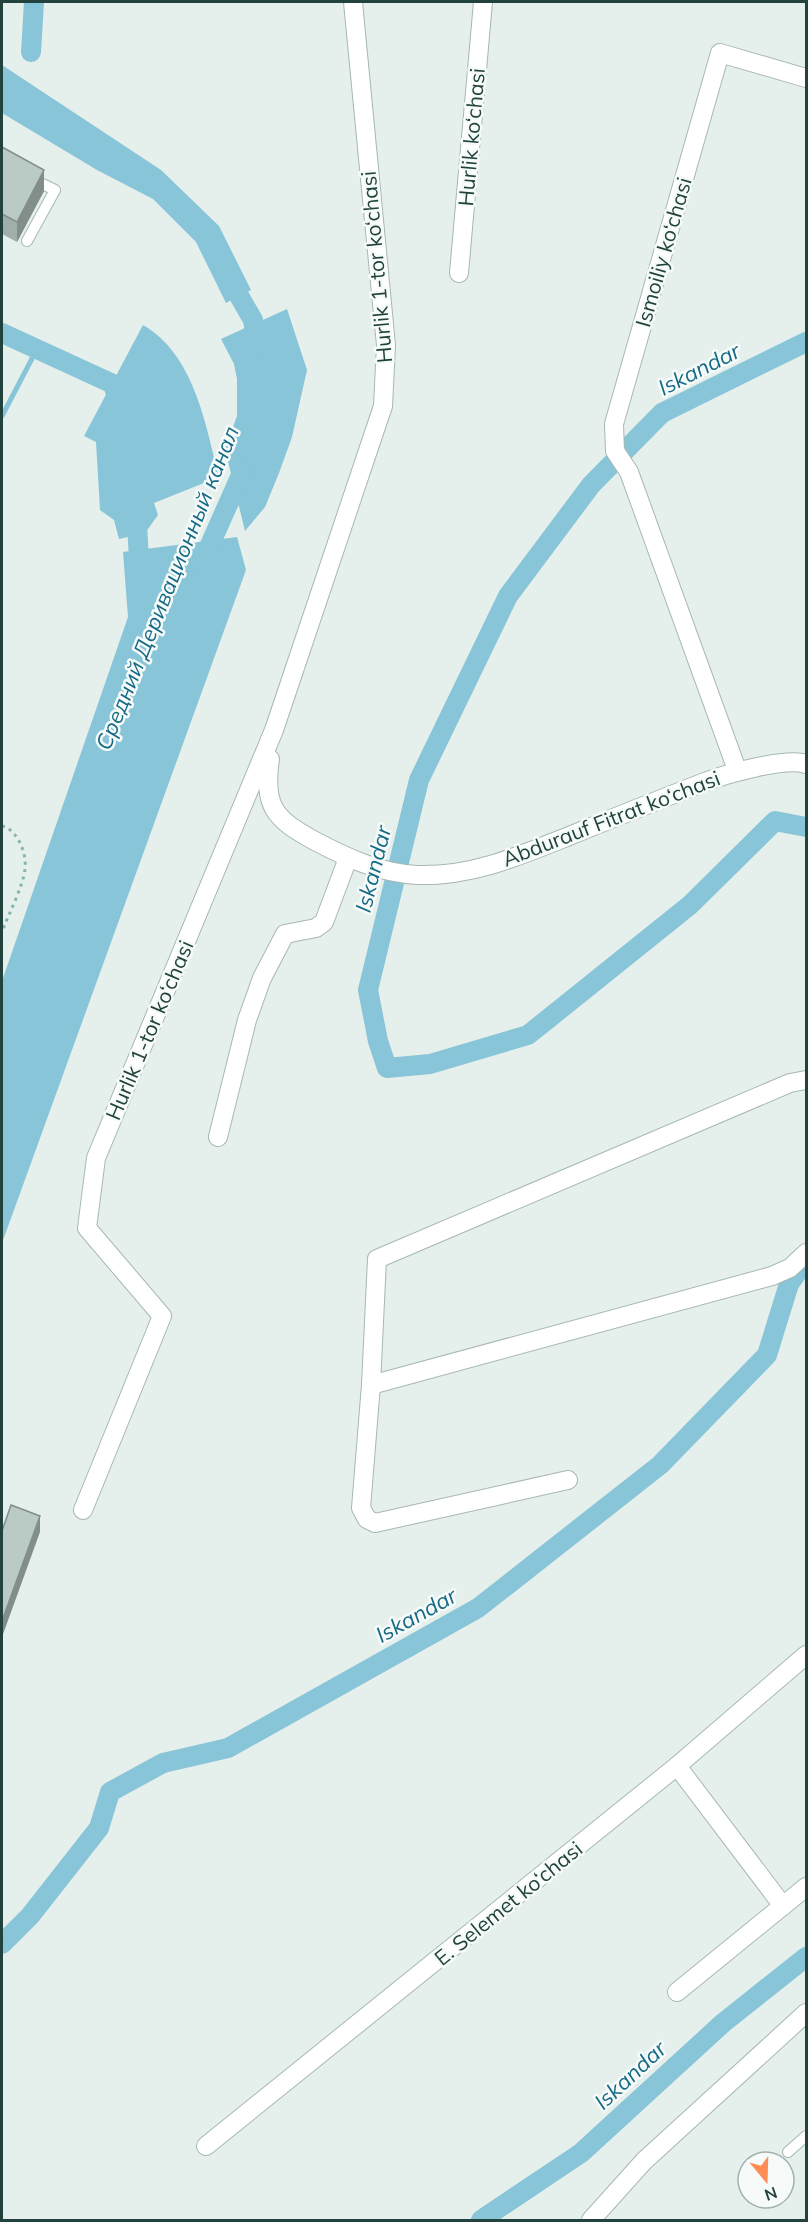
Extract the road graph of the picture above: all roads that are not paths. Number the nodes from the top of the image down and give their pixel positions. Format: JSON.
{"nodes":[{"id":1,"x":353,"y":2,"type":"edge"},
{"id":2,"x":483,"y":2,"type":"edge"},
{"id":3,"x":807,"y":78,"type":"edge"},
{"id":4,"x":23,"y":174,"type":"edge"},
{"id":5,"x":27,"y":241,"type":"dead end"},
{"id":6,"x":459,"y":273,"type":"dead end"},
{"id":7,"x":274,"y":730,"type":"junction"},
{"id":8,"x":807,"y":764,"type":"edge"},
{"id":9,"x":737,"y":770,"type":"junction"},
{"id":10,"x":348,"y":858,"type":"junction"},
{"id":11,"x":377,"y":868,"type":"joint"},
{"id":12,"x":807,"y":1080,"type":"edge"},
{"id":13,"x":218,"y":1137,"type":"dead end"},
{"id":14,"x":807,"y":1253,"type":"edge"},
{"id":15,"x":371,"y":1385,"type":"junction"},
{"id":16,"x":567,"y":1480,"type":"dead end"},
{"id":17,"x":83,"y":1510,"type":"dead end"},
{"id":18,"x":807,"y":1654,"type":"edge"},
{"id":19,"x":677,"y":1766,"type":"junction"},
{"id":20,"x":807,"y":1887,"type":"edge"},
{"id":21,"x":783,"y":1906,"type":"junction"},
{"id":22,"x":678,"y":1992,"type":"dead end"},
{"id":23,"x":807,"y":2013,"type":"edge"},
{"id":24,"x":807,"y":2136,"type":"edge"},
{"id":25,"x":206,"y":2146,"type":"dead end"},
{"id":26,"x":790,"y":2150,"type":"edge"},
{"id":27,"x":591,"y":2220,"type":"edge"}],
"edges":[{"from":1,"to":7,"type":"street","name":"Hurlik 1-tor ko‘chasi"},
{"from":2,"to":6,"type":"street","name":"Hurlik ko‘chasi"},
{"from":3,"to":9,"type":"street","name":"Ismoiliy ko‘chasi"},
{"from":4,"to":5,"type":"lane"},
{"from":7,"to":10,"type":"street","name":"Hurlik 1-tor ko‘chasi"},
{"from":7,"to":17,"type":"street","name":"Hurlik 1-tor ko‘chasi"},
{"from":8,"to":9,"type":"street","name":"Abdurauf Fitrat ko‘chasi"},
{"from":9,"to":11,"type":"street","name":"Abdurauf Fitrat ko‘chasi"},
{"from":10,"to":11,"type":"street","name":"Hurlik 1-tor ko‘chasi"},
{"from":10,"to":13,"type":"street"},
{"from":12,"to":15,"type":"street"},
{"from":14,"to":15,"type":"street"},
{"from":15,"to":16,"type":"street"},
{"from":18,"to":19,"type":"street","name":"E. Selemet ko‘chasi"},
{"from":19,"to":21,"type":"street"},
{"from":19,"to":25,"type":"street","name":"E. Selemet ko‘chasi"},
{"from":20,"to":21,"type":"street"},
{"from":21,"to":22,"type":"street"},
{"from":23,"to":27,"type":"street"},
{"from":24,"to":26,"type":"lane"}]}
